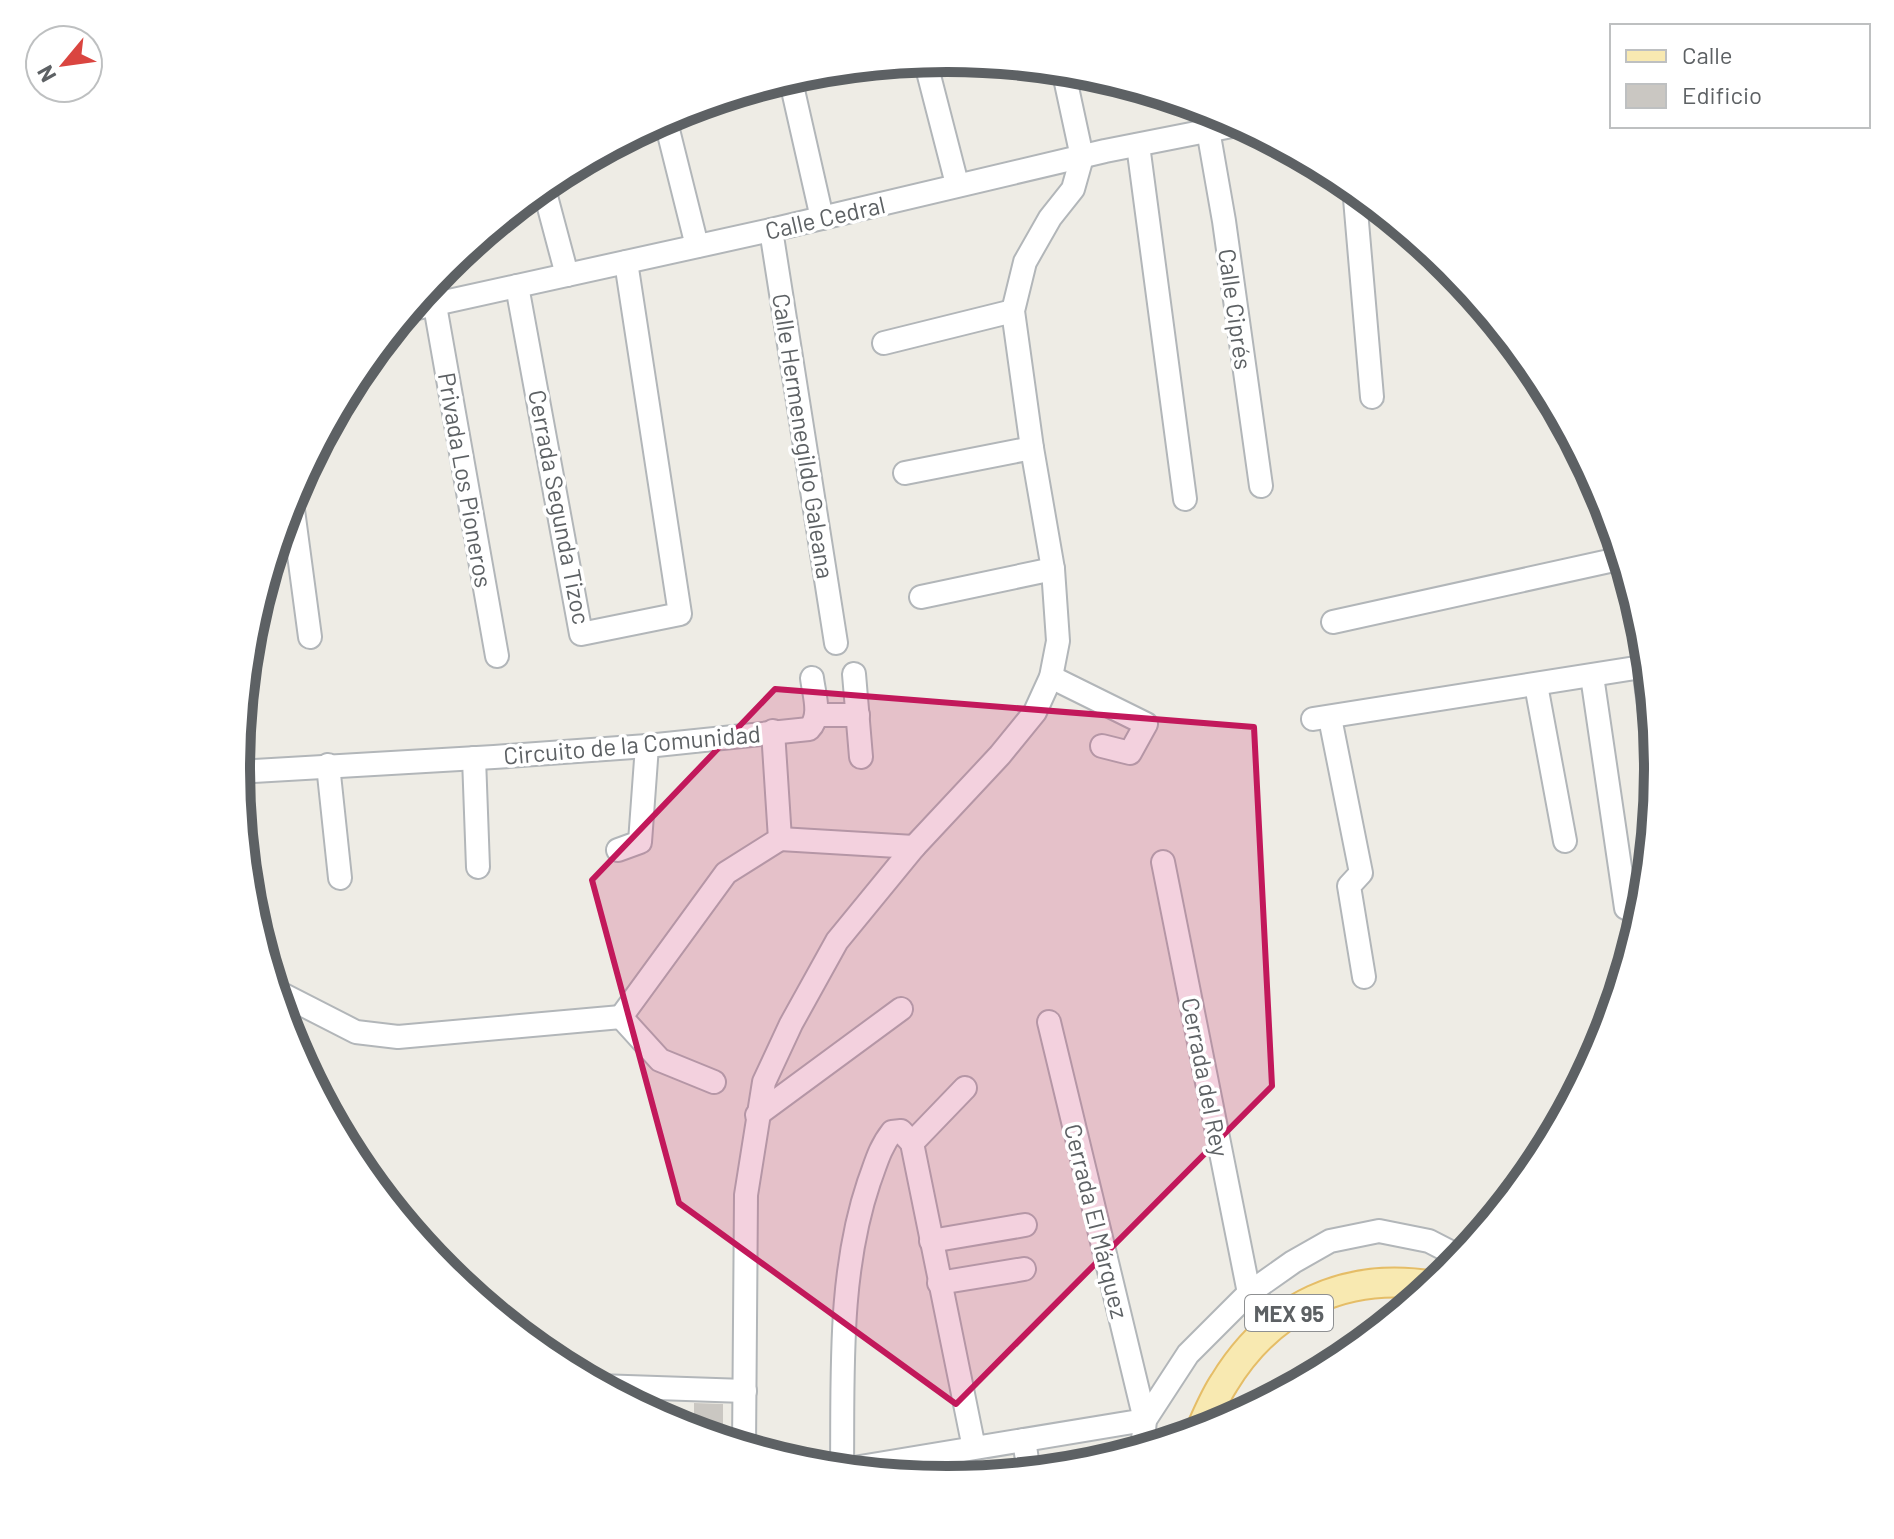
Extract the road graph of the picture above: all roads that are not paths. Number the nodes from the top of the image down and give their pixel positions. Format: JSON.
{"nodes":[{"id":1,"x":928,"y":72,"type":"edge"},
{"id":2,"x":1066,"y":82,"type":"edge"},
{"id":3,"x":793,"y":89,"type":"edge"},
{"id":4,"x":1207,"y":122,"type":"edge"},
{"id":5,"x":1222,"y":129,"type":"edge"},
{"id":6,"x":668,"y":131,"type":"edge"},
{"id":7,"x":1209,"y":132,"type":"junction"},
{"id":8,"x":1138,"y":145,"type":"junction"},
{"id":9,"x":1082,"y":157,"type":"junction"},
{"id":10,"x":957,"y":184,"type":"junction"},
{"id":11,"x":547,"y":199,"type":"edge"},
{"id":12,"x":1355,"y":204,"type":"edge"},
{"id":13,"x":822,"y":218,"type":"junction"},
{"id":14,"x":771,"y":230,"type":"junction"},
{"id":15,"x":697,"y":246,"type":"junction"},
{"id":16,"x":626,"y":262,"type":"junction"},
{"id":17,"x":567,"y":275,"type":"junction"},
{"id":18,"x":517,"y":286,"type":"junction"},
{"id":19,"x":439,"y":293,"type":"edge"},
{"id":20,"x":434,"y":298,"type":"edge"},
{"id":21,"x":1013,"y":311,"type":"junction"},
{"id":22,"x":884,"y":343,"type":"dead end"},
{"id":23,"x":1372,"y":397,"type":"dead end"},
{"id":24,"x":1032,"y":448,"type":"junction"},
{"id":25,"x":905,"y":473,"type":"dead end"},
{"id":26,"x":1261,"y":486,"type":"dead end"},
{"id":27,"x":1185,"y":499,"type":"dead end"},
{"id":28,"x":295,"y":524,"type":"edge"},
{"id":29,"x":1612,"y":560,"type":"edge"},
{"id":30,"x":1053,"y":569,"type":"junction"},
{"id":31,"x":921,"y":597,"type":"dead end"},
{"id":32,"x":1333,"y":622,"type":"dead end"},
{"id":33,"x":310,"y":637,"type":"dead end"},
{"id":34,"x":836,"y":643,"type":"dead end"},
{"id":35,"x":497,"y":656,"type":"dead end"},
{"id":36,"x":1637,"y":668,"type":"edge"},
{"id":37,"x":854,"y":674,"type":"dead end"},
{"id":38,"x":1592,"y":676,"type":"junction"},
{"id":39,"x":1051,"y":677,"type":"junction"},
{"id":40,"x":812,"y":678,"type":"dead end"},
{"id":41,"x":1536,"y":685,"type":"junction"},
{"id":42,"x":817,"y":715,"type":"junction"},
{"id":43,"x":858,"y":715,"type":"junction"},
{"id":44,"x":773,"y":731,"type":"junction"},
{"id":45,"x":647,"y":746,"type":"junction"},
{"id":46,"x":1102,"y":746,"type":"dead end"},
{"id":47,"x":861,"y":757,"type":"dead end"},
{"id":48,"x":474,"y":758,"type":"junction"},
{"id":49,"x":328,"y":765,"type":"junction"},
{"id":50,"x":250,"y":771,"type":"edge"},
{"id":51,"x":780,"y":839,"type":"junction"},
{"id":52,"x":1565,"y":841,"type":"dead end"},
{"id":53,"x":914,"y":847,"type":"junction"},
{"id":54,"x":618,"y":850,"type":"dead end"},
{"id":55,"x":1163,"y":862,"type":"dead end"},
{"id":56,"x":478,"y":867,"type":"dead end"},
{"id":57,"x":340,"y":878,"type":"dead end"},
{"id":58,"x":1626,"y":908,"type":"dead end"},
{"id":59,"x":1364,"y":977,"type":"dead end"},
{"id":60,"x":288,"y":997,"type":"edge"},
{"id":61,"x":901,"y":1009,"type":"dead end"},
{"id":62,"x":621,"y":1017,"type":"junction"},
{"id":63,"x":1049,"y":1022,"type":"dead end"},
{"id":64,"x":714,"y":1082,"type":"dead end"},
{"id":65,"x":965,"y":1088,"type":"dead end"},
{"id":66,"x":757,"y":1115,"type":"junction"},
{"id":67,"x":907,"y":1137,"type":"junction"},
{"id":68,"x":1025,"y":1225,"type":"dead end"},
{"id":69,"x":931,"y":1241,"type":"junction"},
{"id":70,"x":1450,"y":1252,"type":"edge"},
{"id":71,"x":1024,"y":1269,"type":"dead end"},
{"id":72,"x":939,"y":1283,"type":"junction"},
{"id":73,"x":1419,"y":1283,"type":"edge"},
{"id":74,"x":1249,"y":1293,"type":"junction"},
{"id":75,"x":623,"y":1387,"type":"edge"},
{"id":76,"x":745,"y":1391,"type":"junction"},
{"id":77,"x":1207,"y":1417,"type":"edge"},
{"id":78,"x":1145,"y":1420,"type":"junction"},
{"id":79,"x":744,"y":1436,"type":"edge"},
{"id":80,"x":1143,"y":1438,"type":"edge"},
{"id":81,"x":1024,"y":1440,"type":"junction"},
{"id":82,"x":974,"y":1448,"type":"junction"},
{"id":83,"x":842,"y":1459,"type":"edge"},
{"id":84,"x":1027,"y":1462,"type":"edge"},
{"id":85,"x":917,"y":1466,"type":"edge"}],
"edges":[{"from":1,"to":10,"type":"street"},
{"from":2,"to":9,"type":"street"},
{"from":3,"to":13,"type":"street"},
{"from":4,"to":7,"type":"street","name":"Calle Ciprés"},
{"from":5,"to":7,"type":"street","name":"Calle Cedral"},
{"from":6,"to":15,"type":"street"},
{"from":7,"to":8,"type":"street","name":"Calle Cedral"},
{"from":7,"to":26,"type":"street","name":"Calle Ciprés"},
{"from":8,"to":9,"type":"street","name":"Calle Cedral"},
{"from":8,"to":27,"type":"street"},
{"from":9,"to":10,"type":"street","name":"Calle Cedral"},
{"from":9,"to":21,"type":"street"},
{"from":10,"to":13,"type":"street","name":"Calle Cedral"},
{"from":11,"to":17,"type":"street"},
{"from":12,"to":23,"type":"street"},
{"from":13,"to":14,"type":"street","name":"Calle Cedral"},
{"from":14,"to":15,"type":"street","name":"Calle Cedral"},
{"from":14,"to":34,"type":"street","name":"Calle Hermenegildo Galeana"},
{"from":15,"to":16,"type":"street","name":"Calle Cedral"},
{"from":16,"to":17,"type":"street","name":"Calle Cedral"},
{"from":16,"to":18,"type":"street","name":"Cerrada Segunda Tizoc"},
{"from":17,"to":18,"type":"street","name":"Calle Cedral"},
{"from":18,"to":19,"type":"street","name":"Calle Cedral"},
{"from":20,"to":35,"type":"street","name":"Privada Los Pioneros"},
{"from":21,"to":22,"type":"street"},
{"from":21,"to":24,"type":"street"},
{"from":24,"to":25,"type":"street"},
{"from":24,"to":30,"type":"street"},
{"from":28,"to":33,"type":"street"},
{"from":29,"to":32,"type":"street"},
{"from":30,"to":31,"type":"street"},
{"from":30,"to":39,"type":"street"},
{"from":36,"to":38,"type":"street"},
{"from":37,"to":43,"type":"street"},
{"from":38,"to":41,"type":"street"},
{"from":38,"to":58,"type":"street"},
{"from":39,"to":46,"type":"street"},
{"from":39,"to":53,"type":"street"},
{"from":40,"to":42,"type":"street"},
{"from":41,"to":52,"type":"street"},
{"from":41,"to":59,"type":"street"},
{"from":42,"to":43,"type":"street"},
{"from":42,"to":44,"type":"street"},
{"from":43,"to":47,"type":"street"},
{"from":44,"to":45,"type":"street","name":"Circuito de la Comunidad"},
{"from":44,"to":51,"type":"street","name":"Circuito de la Comunidad"},
{"from":45,"to":48,"type":"street","name":"Circuito de la Comunidad"},
{"from":45,"to":54,"type":"street"},
{"from":48,"to":49,"type":"street","name":"Circuito de la Comunidad"},
{"from":48,"to":56,"type":"street"},
{"from":49,"to":50,"type":"street","name":"Circuito de la Comunidad"},
{"from":49,"to":57,"type":"street"},
{"from":51,"to":53,"type":"street"},
{"from":51,"to":62,"type":"street"},
{"from":53,"to":66,"type":"street"},
{"from":55,"to":74,"type":"street","name":"Cerrada del Rey"},
{"from":60,"to":62,"type":"street"},
{"from":61,"to":66,"type":"street"},
{"from":62,"to":64,"type":"street"},
{"from":63,"to":78,"type":"street","name":"Cerrada El Márquez"},
{"from":65,"to":67,"type":"street"},
{"from":66,"to":76,"type":"street"},
{"from":67,"to":69,"type":"street"},
{"from":67,"to":83,"type":"street"},
{"from":68,"to":69,"type":"street"},
{"from":69,"to":72,"type":"street"},
{"from":70,"to":74,"type":"street"},
{"from":71,"to":72,"type":"street"},
{"from":72,"to":82,"type":"street"},
{"from":73,"to":77,"type":"main road","number":"MEX 95"},
{"from":74,"to":78,"type":"street"},
{"from":75,"to":76,"type":"street"},
{"from":76,"to":79,"type":"street"},
{"from":78,"to":80,"type":"street"},
{"from":78,"to":81,"type":"street"},
{"from":81,"to":82,"type":"street"},
{"from":81,"to":84,"type":"street"},
{"from":82,"to":85,"type":"street"}]}
